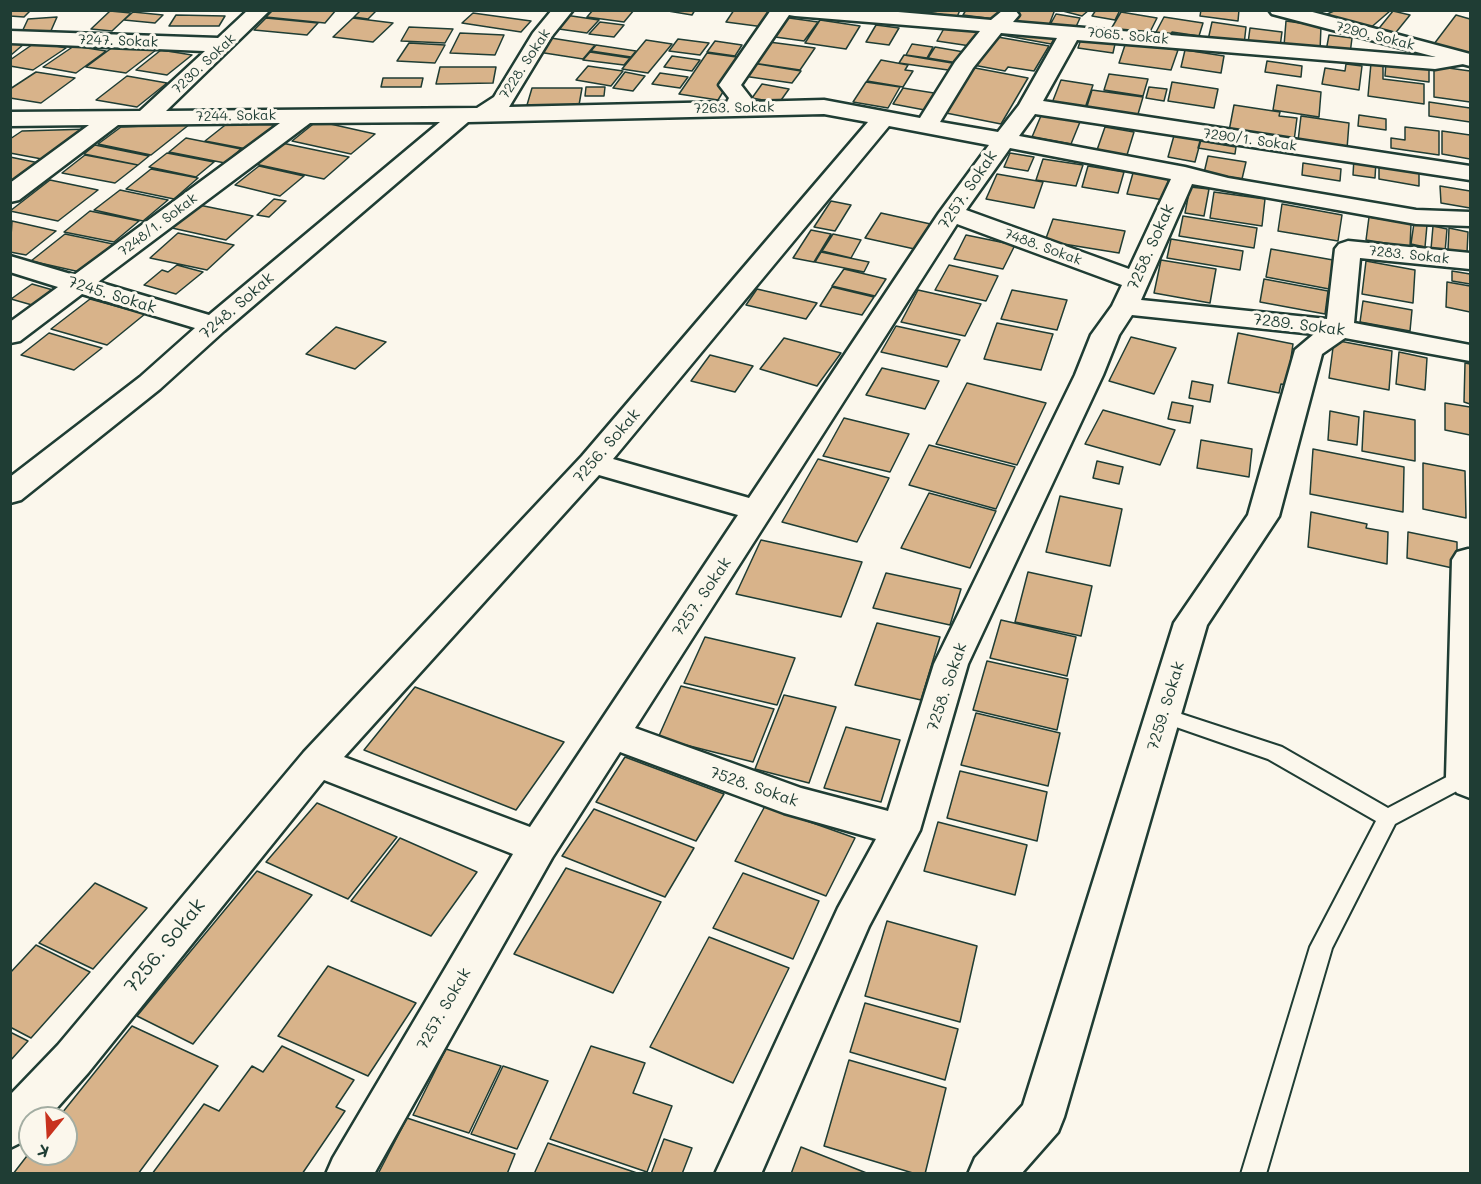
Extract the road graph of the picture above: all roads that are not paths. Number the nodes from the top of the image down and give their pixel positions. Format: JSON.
{"nodes":[{"id":1,"x":260,"y":10,"type":"edge"},
{"id":2,"x":563,"y":10,"type":"edge"},
{"id":3,"x":783,"y":10,"type":"edge"},
{"id":4,"x":795,"y":10,"type":"edge"},
{"id":5,"x":1016,"y":10,"type":"edge"},
{"id":6,"x":1279,"y":10,"type":"edge"},
{"id":7,"x":1308,"y":13,"type":"edge"},
{"id":8,"x":997,"y":25,"type":"junction"},
{"id":9,"x":1071,"y":31,"type":"junction"},
{"id":10,"x":10,"y":37,"type":"edge"},
{"id":11,"x":225,"y":45,"type":"junction"},
{"id":12,"x":1466,"y":59,"type":"edge"},
{"id":13,"x":1029,"y":106,"type":"junction"},
{"id":14,"x":736,"y":108,"type":"junction"},
{"id":15,"x":306,"y":115,"type":"junction"},
{"id":16,"x":473,"y":115,"type":"junction"},
{"id":17,"x":114,"y":117,"type":"junction"},
{"id":18,"x":147,"y":117,"type":"junction"},
{"id":19,"x":884,"y":118,"type":"junction"},
{"id":20,"x":10,"y":119,"type":"edge"},
{"id":21,"x":926,"y":126,"type":"junction"},
{"id":22,"x":1003,"y":139,"type":"junction"},
{"id":23,"x":1470,"y":173,"type":"edge"},
{"id":24,"x":1185,"y":174,"type":"junction"},
{"id":25,"x":10,"y":195,"type":"edge"},
{"id":26,"x":951,"y":213,"type":"junction"},
{"id":27,"x":1470,"y":219,"type":"edge"},
{"id":28,"x":1470,"y":261,"type":"edge"},
{"id":29,"x":10,"y":264,"type":"edge"},
{"id":30,"x":80,"y":285,"type":"junction"},
{"id":31,"x":1130,"y":294,"type":"junction"},
{"id":32,"x":214,"y":325,"type":"junction"},
{"id":33,"x":1340,"y":329,"type":"junction"},
{"id":34,"x":10,"y":335,"type":"edge"},
{"id":35,"x":1470,"y":353,"type":"edge"},
{"id":36,"x":593,"y":463,"type":"junction"},
{"id":37,"x":10,"y":493,"type":"edge"},
{"id":38,"x":759,"y":511,"type":"junction"},
{"id":39,"x":1469,"y":560,"type":"edge"},
{"id":40,"x":1163,"y":715,"type":"junction"},
{"id":41,"x":610,"y":734,"type":"junction"},
{"id":42,"x":317,"y":762,"type":"junction"},
{"id":43,"x":1468,"y":780,"type":"edge"},
{"id":44,"x":1388,"y":818,"type":"junction"},
{"id":45,"x":901,"y":830,"type":"junction"},
{"id":46,"x":538,"y":847,"type":"junction"},
{"id":47,"x":10,"y":1127,"type":"edge"},
{"id":48,"x":350,"y":1173,"type":"edge"},
{"id":49,"x":738,"y":1173,"type":"edge"},
{"id":50,"x":991,"y":1173,"type":"edge"},
{"id":51,"x":1253,"y":1173,"type":"edge"}],
"edges":[{"from":1,"to":11,"type":"street","name":"7230. Sokak"},
{"from":2,"to":16,"type":"street","name":"7228. Sokak"},
{"from":3,"to":14,"type":"street"},
{"from":4,"to":8,"type":"street","name":"7065. Sokak"},
{"from":5,"to":8,"type":"street"},
{"from":6,"to":7,"type":"street","name":"7290. Sokak"},
{"from":7,"to":12,"type":"street","name":"7290. Sokak"},
{"from":8,"to":9,"type":"street","name":"7065. Sokak"},
{"from":8,"to":21,"type":"street"},
{"from":9,"to":12,"type":"street","name":"7065. Sokak"},
{"from":9,"to":13,"type":"street","name":"7257. Sokak"},
{"from":10,"to":11,"type":"street","name":"7247. Sokak"},
{"from":11,"to":18,"type":"street","name":"7230. Sokak"},
{"from":13,"to":22,"type":"street","name":"7257. Sokak"},
{"from":13,"to":23,"type":"street","name":"7290/1. Sokak"},
{"from":14,"to":16,"type":"street","name":"7263. Sokak"},
{"from":14,"to":19,"type":"street","name":"7263. Sokak"},
{"from":15,"to":16,"type":"street","name":"7244. Sokak"},
{"from":15,"to":18,"type":"street","name":"7244. Sokak"},
{"from":15,"to":30,"type":"street","name":"7248/1. Sokak"},
{"from":16,"to":32,"type":"street","name":"7248. Sokak"},
{"from":17,"to":18,"type":"street","name":"7244. Sokak"},
{"from":17,"to":20,"type":"street","name":"7244. Sokak"},
{"from":17,"to":25,"type":"street"},
{"from":19,"to":21,"type":"street","name":"7263. Sokak"},
{"from":19,"to":36,"type":"street","name":"7256. Sokak"},
{"from":21,"to":22,"type":"street","name":"7263. Sokak"},
{"from":22,"to":24,"type":"street","name":"7263. Sokak"},
{"from":22,"to":26,"type":"street","name":"7257. Sokak"},
{"from":24,"to":27,"type":"street","name":"7263. Sokak"},
{"from":24,"to":31,"type":"street","name":"7258. Sokak"},
{"from":26,"to":31,"type":"street","name":"7488. Sokak"},
{"from":26,"to":38,"type":"street","name":"7257. Sokak"},
{"from":28,"to":33,"type":"street","name":"7283. Sokak"},
{"from":29,"to":30,"type":"street","name":"7245. Sokak"},
{"from":30,"to":32,"type":"street","name":"7245. Sokak"},
{"from":30,"to":34,"type":"street","name":"7248/1. Sokak"},
{"from":31,"to":33,"type":"street","name":"7289. Sokak"},
{"from":31,"to":45,"type":"street","name":"7258. Sokak"},
{"from":32,"to":37,"type":"street","name":"7248. Sokak"},
{"from":33,"to":35,"type":"street","name":"7289. Sokak"},
{"from":33,"to":40,"type":"street","name":"7259. Sokak"},
{"from":36,"to":38,"type":"street"},
{"from":36,"to":42,"type":"street","name":"7256. Sokak"},
{"from":38,"to":41,"type":"street","name":"7257. Sokak"},
{"from":39,"to":43,"type":"street"},
{"from":40,"to":44,"type":"lane"},
{"from":40,"to":50,"type":"street","name":"7259. Sokak"},
{"from":41,"to":45,"type":"street","name":"7528. Sokak"},
{"from":41,"to":46,"type":"street","name":"7257. Sokak"},
{"from":42,"to":46,"type":"street"},
{"from":42,"to":47,"type":"street","name":"7256. Sokak"},
{"from":43,"to":44,"type":"lane"},
{"from":44,"to":51,"type":"lane"},
{"from":45,"to":49,"type":"street","name":"7258. Sokak"},
{"from":46,"to":48,"type":"street","name":"7257. Sokak"}]}
